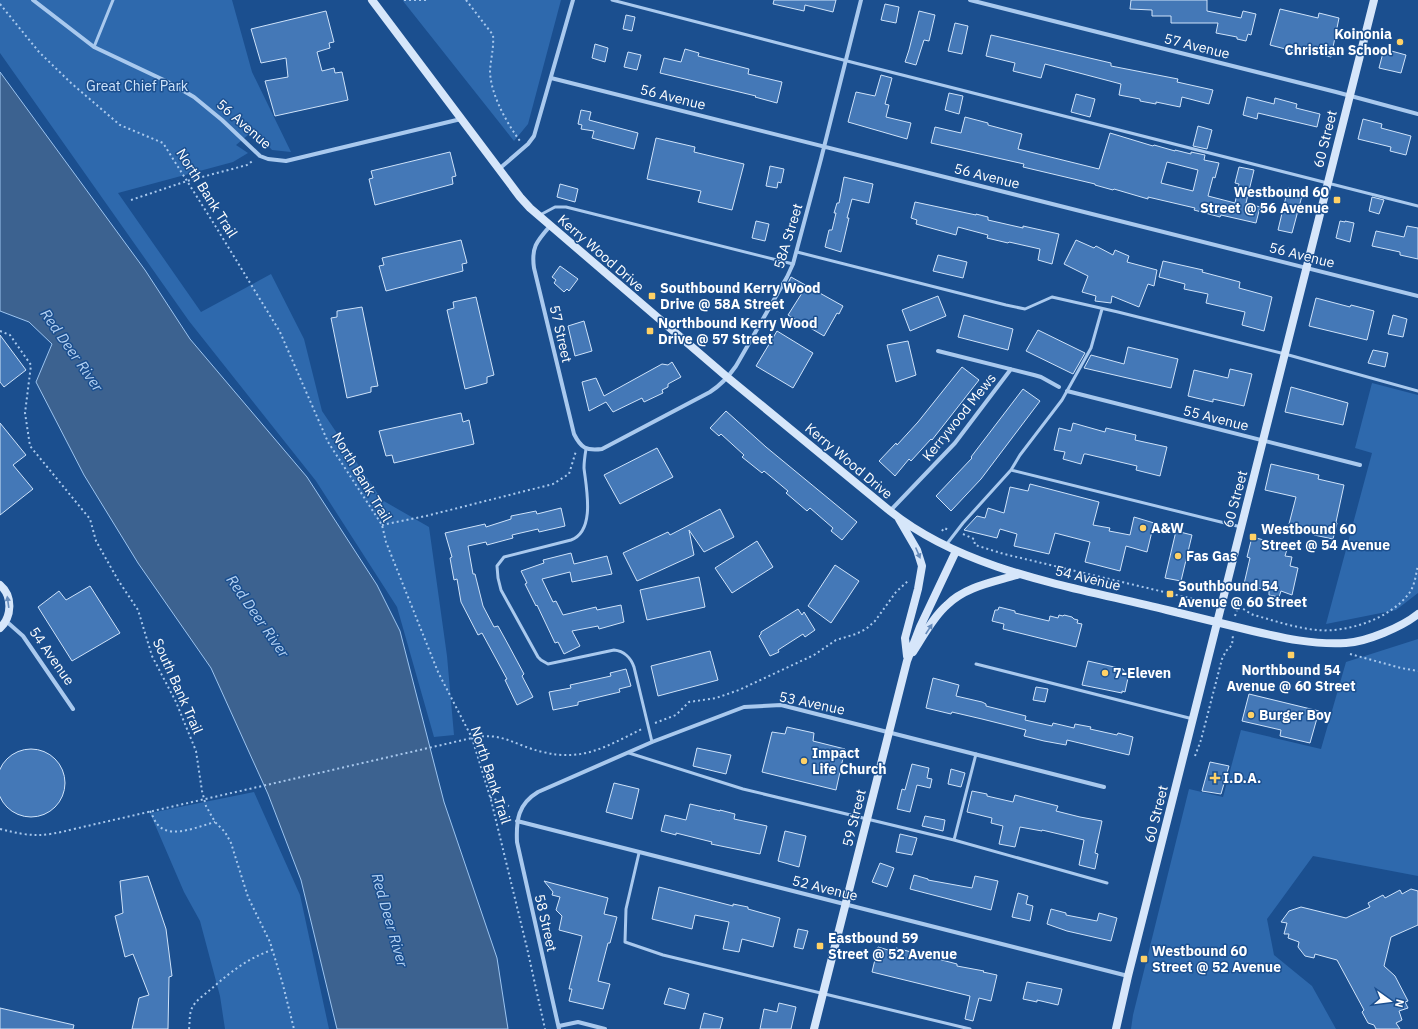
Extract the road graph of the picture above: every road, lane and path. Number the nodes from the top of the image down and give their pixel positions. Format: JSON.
{"nodes":[{"id":1,"x":33,"y":0,"type":"edge"},
{"id":2,"x":113,"y":0,"type":"edge"},
{"id":3,"x":372,"y":0,"type":"edge"},
{"id":4,"x":404,"y":0,"type":"edge"},
{"id":5,"x":428,"y":0,"type":"edge"},
{"id":6,"x":466,"y":0,"type":"edge"},
{"id":7,"x":573,"y":0,"type":"edge"},
{"id":8,"x":612,"y":0,"type":"edge"},
{"id":9,"x":861,"y":0,"type":"edge"},
{"id":10,"x":970,"y":0,"type":"edge"},
{"id":11,"x":1374,"y":0,"type":"edge"},
{"id":12,"x":0,"y":4,"type":"edge"},
{"id":13,"x":94,"y":47,"type":"junction"},
{"id":14,"x":846,"y":61,"type":"junction"},
{"id":15,"x":551,"y":78,"type":"junction"},
{"id":16,"x":1350,"y":96,"type":"junction"},
{"id":17,"x":1418,"y":114,"type":"edge"},
{"id":18,"x":461,"y":119,"type":"junction"},
{"id":19,"x":520,"y":141,"type":"dead end"},
{"id":20,"x":824,"y":146,"type":"junction"},
{"id":21,"x":260,"y":156,"type":"junction"},
{"id":22,"x":499,"y":169,"type":"junction"},
{"id":23,"x":187,"y":181,"type":"junction"},
{"id":24,"x":1328,"y":184,"type":"junction"},
{"id":25,"x":131,"y":200,"type":"dead end"},
{"id":26,"x":1418,"y":206,"type":"edge"},
{"id":27,"x":538,"y":216,"type":"junction"},
{"id":28,"x":550,"y":226,"type":"junction"},
{"id":29,"x":797,"y":252,"type":"junction"},
{"id":30,"x":793,"y":264,"type":"junction"},
{"id":31,"x":1306,"y":268,"type":"junction"},
{"id":32,"x":1418,"y":296,"type":"edge"},
{"id":33,"x":1102,"y":309,"type":"junction"},
{"id":34,"x":0,"y":331,"type":"edge"},
{"id":35,"x":938,"y":351,"type":"dead end"},
{"id":36,"x":1285,"y":354,"type":"junction"},
{"id":37,"x":1011,"y":369,"type":"junction"},
{"id":38,"x":727,"y":377,"type":"junction"},
{"id":39,"x":1059,"y":387,"type":"dead end"},
{"id":40,"x":1067,"y":391,"type":"junction"},
{"id":41,"x":1418,"y":391,"type":"edge"},
{"id":42,"x":1263,"y":441,"type":"junction"},
{"id":43,"x":578,"y":442,"type":"junction"},
{"id":44,"x":585,"y":449,"type":"junction"},
{"id":45,"x":1360,"y":465,"type":"dead end"},
{"id":46,"x":1011,"y":470,"type":"junction"},
{"id":47,"x":890,"y":511,"type":"junction"},
{"id":48,"x":899,"y":519,"type":"junction"},
{"id":49,"x":382,"y":525,"type":"junction"},
{"id":50,"x":1241,"y":527,"type":"junction"},
{"id":51,"x":975,"y":545,"type":"dead end"},
{"id":52,"x":945,"y":546,"type":"junction"},
{"id":53,"x":956,"y":551,"type":"junction"},
{"id":54,"x":1418,"y":566,"type":"edge"},
{"id":55,"x":1020,"y":574,"type":"junction"},
{"id":56,"x":912,"y":575,"type":"dead end"},
{"id":57,"x":0,"y":585,"type":"edge"},
{"id":58,"x":1202,"y":601,"type":"dead end"},
{"id":59,"x":1236,"y":610,"type":"dead end"},
{"id":60,"x":1418,"y":614,"type":"edge"},
{"id":61,"x":6,"y":621,"type":"junction"},
{"id":62,"x":1216,"y":622,"type":"junction"},
{"id":63,"x":0,"y":628,"type":"edge"},
{"id":64,"x":1350,"y":654,"type":"dead end"},
{"id":65,"x":907,"y":661,"type":"junction"},
{"id":66,"x":976,"y":664,"type":"dead end"},
{"id":67,"x":1418,"y":671,"type":"edge"},
{"id":68,"x":73,"y":709,"type":"dead end"},
{"id":69,"x":1193,"y":719,"type":"junction"},
{"id":70,"x":647,"y":727,"type":"junction"},
{"id":71,"x":890,"y":733,"type":"junction"},
{"id":72,"x":472,"y":738,"type":"junction"},
{"id":73,"x":652,"y":742,"type":"junction"},
{"id":74,"x":629,"y":753,"type":"junction"},
{"id":75,"x":976,"y":754,"type":"junction"},
{"id":76,"x":1104,"y":787,"type":"dead end"},
{"id":77,"x":490,"y":797,"type":"junction"},
{"id":78,"x":509,"y":806,"type":"dead end"},
{"id":79,"x":150,"y":811,"type":"junction"},
{"id":80,"x":868,"y":819,"type":"junction"},
{"id":81,"x":517,"y":821,"type":"junction"},
{"id":82,"x":215,"y":822,"type":"junction"},
{"id":83,"x":0,"y":829,"type":"edge"},
{"id":84,"x":954,"y":840,"type":"junction"},
{"id":85,"x":639,"y":853,"type":"junction"},
{"id":86,"x":1107,"y":883,"type":"dead end"},
{"id":87,"x":846,"y":904,"type":"junction"},
{"id":88,"x":272,"y":950,"type":"junction"},
{"id":89,"x":1128,"y":976,"type":"junction"},
{"id":90,"x":823,"y":993,"type":"junction"},
{"id":91,"x":559,"y":1028,"type":"edge"},
{"id":92,"x":189,"y":1029,"type":"edge"},
{"id":93,"x":294,"y":1029,"type":"edge"},
{"id":94,"x":545,"y":1029,"type":"edge"},
{"id":95,"x":605,"y":1029,"type":"edge"},
{"id":96,"x":814,"y":1029,"type":"edge"},
{"id":97,"x":970,"y":1029,"type":"edge"},
{"id":98,"x":1116,"y":1029,"type":"edge"}],
"edges":[{"from":1,"to":13,"type":"street","name":"56 Avenue"},
{"from":2,"to":13,"type":"lane"},
{"from":3,"to":18,"type":"street","name":"Kerry Wood Drive"},
{"from":4,"to":5,"type":"path"},
{"from":6,"to":19,"type":"path"},
{"from":7,"to":15,"type":"street"},
{"from":8,"to":14,"type":"lane"},
{"from":9,"to":14,"type":"street","name":"58A Street"},
{"from":10,"to":16,"type":"street","name":"57 Avenue"},
{"from":11,"to":16,"type":"street","name":"60 Street"},
{"from":12,"to":23,"type":"path","name":"North Bank Trail"},
{"from":13,"to":21,"type":"street","name":"56 Avenue"},
{"from":14,"to":20,"type":"street","name":"58A Street"},
{"from":14,"to":24,"type":"lane"},
{"from":15,"to":20,"type":"street","name":"56 Avenue"},
{"from":15,"to":22,"type":"street"},
{"from":16,"to":17,"type":"street","name":"57 Avenue"},
{"from":16,"to":24,"type":"street","name":"60 Street"},
{"from":18,"to":21,"type":"street","name":"56 Avenue"},
{"from":18,"to":22,"type":"street","name":"Kerry Wood Drive"},
{"from":20,"to":29,"type":"street","name":"58A Street"},
{"from":20,"to":31,"type":"street","name":"56 Avenue"},
{"from":21,"to":23,"type":"path"},
{"from":22,"to":27,"type":"street","name":"Kerry Wood Drive"},
{"from":23,"to":25,"type":"path"},
{"from":23,"to":49,"type":"path","name":"North Bank Trail"},
{"from":24,"to":26,"type":"lane"},
{"from":24,"to":31,"type":"street","name":"60 Street"},
{"from":27,"to":28,"type":"street","name":"Kerry Wood Drive"},
{"from":27,"to":30,"type":"lane"},
{"from":28,"to":38,"type":"street","name":"Kerry Wood Drive"},
{"from":28,"to":43,"type":"street","name":"57 Street"},
{"from":29,"to":30,"type":"street","name":"58A Street"},
{"from":29,"to":33,"type":"lane"},
{"from":30,"to":38,"type":"street","name":"58A Street"},
{"from":31,"to":32,"type":"street","name":"56 Avenue"},
{"from":31,"to":36,"type":"street","name":"60 Street"},
{"from":33,"to":36,"type":"lane"},
{"from":33,"to":40,"type":"lane"},
{"from":34,"to":82,"type":"path","name":"South Bank Trail"},
{"from":35,"to":37,"type":"street","name":"Kerrywood Mews"},
{"from":36,"to":41,"type":"lane"},
{"from":36,"to":42,"type":"street","name":"60 Street"},
{"from":37,"to":39,"type":"street","name":"Kerrywood Mews"},
{"from":37,"to":47,"type":"street","name":"Kerrywood Mews"},
{"from":38,"to":44,"type":"street","name":"58A Street"},
{"from":38,"to":47,"type":"street","name":"Kerry Wood Drive"},
{"from":40,"to":42,"type":"street","name":"55 Avenue"},
{"from":40,"to":46,"type":"lane"},
{"from":42,"to":45,"type":"street","name":"55 Avenue"},
{"from":42,"to":50,"type":"street","name":"60 Street"},
{"from":43,"to":44,"type":"street","name":"57 Street"},
{"from":43,"to":49,"type":"path"},
{"from":44,"to":70,"type":"lane"},
{"from":46,"to":50,"type":"lane"},
{"from":46,"to":52,"type":"lane"},
{"from":47,"to":48,"type":"street","name":"Kerry Wood Drive"},
{"from":48,"to":52,"type":"street","name":"Kerry Wood Drive"},
{"from":48,"to":65,"type":"street","one_way":true},
{"from":49,"to":72,"type":"path","name":"North Bank Trail"},
{"from":50,"to":62,"type":"street","name":"60 Street"},
{"from":51,"to":58,"type":"path"},
{"from":52,"to":53,"type":"street","name":"Kerry Wood Drive"},
{"from":53,"to":55,"type":"street","name":"54 Avenue"},
{"from":53,"to":65,"type":"street","name":"59 Street"},
{"from":54,"to":59,"type":"path"},
{"from":55,"to":62,"type":"street","name":"54 Avenue"},
{"from":65,"to":55,"type":"street","one_way":true},
{"from":56,"to":70,"type":"path"},
{"from":61,"to":57,"type":"street","one_way":true},
{"from":60,"to":62,"type":"street","name":"54 Avenue"},
{"from":61,"to":63,"type":"street"},
{"from":61,"to":68,"type":"street","name":"54 Avenue"},
{"from":62,"to":69,"type":"street","name":"60 Street"},
{"from":64,"to":67,"type":"path"},
{"from":65,"to":71,"type":"street","name":"59 Street"},
{"from":66,"to":69,"type":"lane"},
{"from":69,"to":89,"type":"street","name":"60 Street"},
{"from":70,"to":72,"type":"path"},
{"from":70,"to":73,"type":"lane"},
{"from":71,"to":73,"type":"street","name":"53 Avenue"},
{"from":71,"to":75,"type":"street","name":"53 Avenue"},
{"from":71,"to":80,"type":"street","name":"59 Street"},
{"from":72,"to":77,"type":"path","name":"North Bank Trail"},
{"from":72,"to":79,"type":"path","bridge":true},
{"from":73,"to":74,"type":"street","name":"53 Avenue"},
{"from":74,"to":80,"type":"lane"},
{"from":74,"to":81,"type":"street","name":"53 Avenue"},
{"from":75,"to":76,"type":"street","name":"53 Avenue"},
{"from":75,"to":84,"type":"lane"},
{"from":77,"to":78,"type":"path"},
{"from":77,"to":94,"type":"path","name":"North Bank Trail"},
{"from":79,"to":82,"type":"path"},
{"from":79,"to":83,"type":"path","bridge":true},
{"from":80,"to":84,"type":"lane"},
{"from":80,"to":87,"type":"street","name":"59 Street"},
{"from":81,"to":85,"type":"street","name":"52 Avenue"},
{"from":81,"to":91,"type":"street","name":"58 Street"},
{"from":82,"to":88,"type":"path","name":"South Bank Trail"},
{"from":84,"to":86,"type":"lane"},
{"from":85,"to":87,"type":"street","name":"52 Avenue"},
{"from":85,"to":90,"type":"lane"},
{"from":87,"to":89,"type":"street","name":"52 Avenue"},
{"from":87,"to":90,"type":"street","name":"59 Street"},
{"from":88,"to":92,"type":"path"},
{"from":88,"to":93,"type":"path","name":"South Bank Trail"},
{"from":89,"to":98,"type":"street","name":"60 Street"},
{"from":90,"to":96,"type":"street","name":"59 Street"},
{"from":90,"to":97,"type":"lane"},
{"from":91,"to":95,"type":"street"}]}
